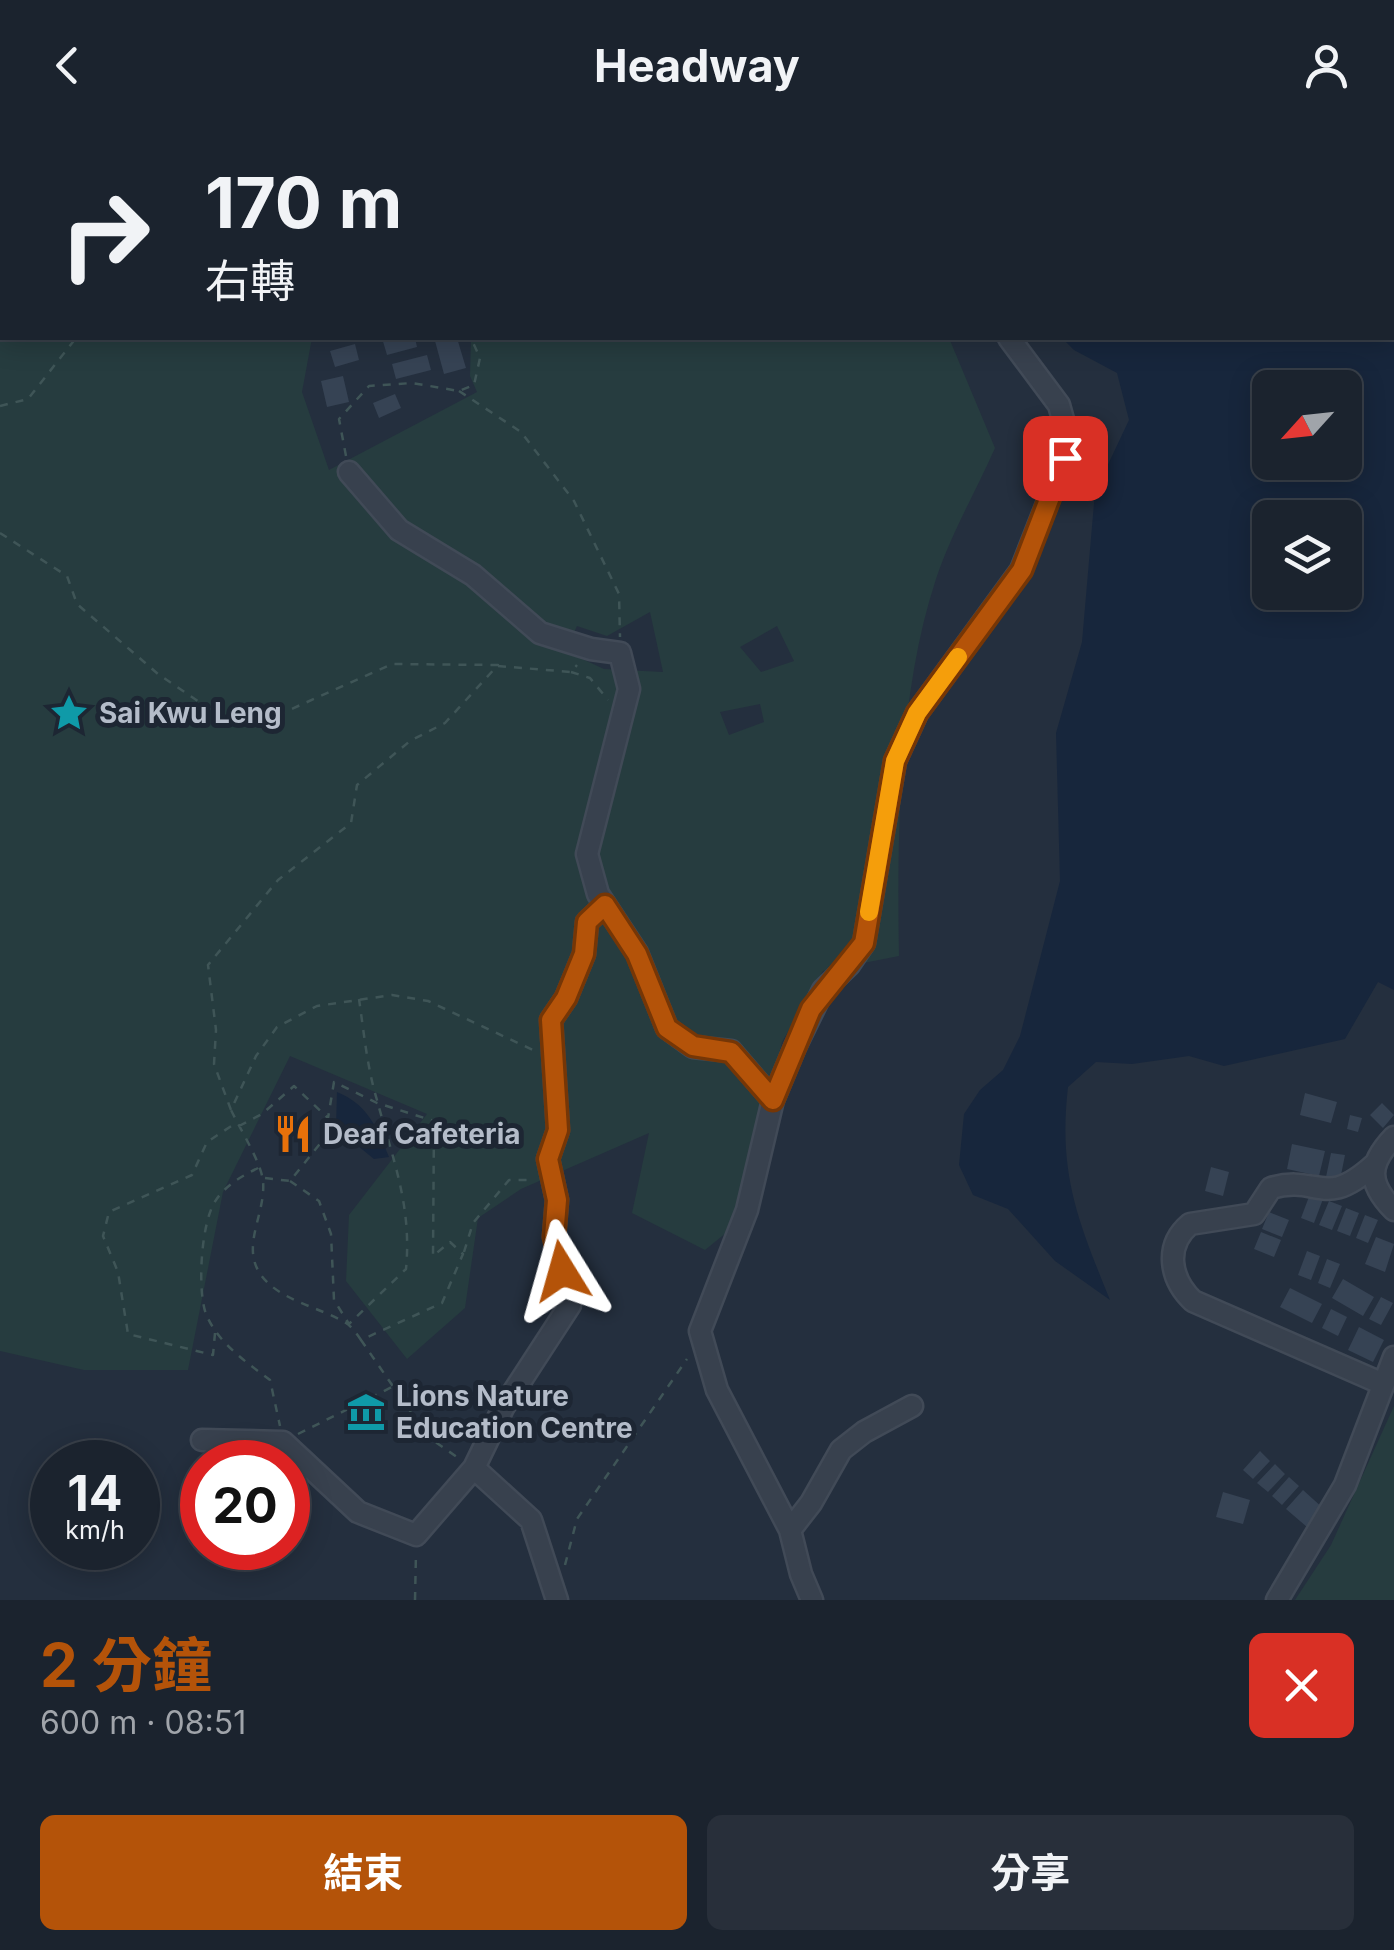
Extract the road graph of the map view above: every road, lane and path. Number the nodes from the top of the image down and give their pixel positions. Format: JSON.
{"nodes":[{"id":1,"x":800,"y":130,"type":"edge"},
{"id":2,"x":833,"y":130,"type":"edge"},
{"id":3,"x":74,"y":340,"type":"edge"},
{"id":4,"x":473,"y":340,"type":"edge"},
{"id":5,"x":1010,"y":340,"type":"edge"},
{"id":6,"x":459,"y":391,"type":"junction"},
{"id":7,"x":0,"y":406,"type":"edge"},
{"id":8,"x":349,"y":472,"type":"joint"},
{"id":9,"x":0,"y":533,"type":"edge"},
{"id":10,"x":592,"y":650,"type":"junction"},
{"id":11,"x":620,"y":653,"type":"junction"},
{"id":12,"x":498,"y":666,"type":"junction"},
{"id":13,"x":605,"y":905,"type":"junction"},
{"id":14,"x":359,"y":998,"type":"junction"},
{"id":15,"x":553,"y":1059,"type":"junction"},
{"id":16,"x":773,"y":1100,"type":"junction"},
{"id":17,"x":378,"y":1104,"type":"junction"},
{"id":18,"x":231,"y":1110,"type":"junction"},
{"id":19,"x":328,"y":1118,"type":"junction"},
{"id":20,"x":238,"y":1124,"type":"junction"},
{"id":21,"x":1394,"y":1137,"type":"edge"},
{"id":22,"x":1375,"y":1164,"type":"junction"},
{"id":23,"x":258,"y":1168,"type":"junction"},
{"id":24,"x":263,"y":1178,"type":"junction"},
{"id":25,"x":290,"y":1180,"type":"junction"},
{"id":26,"x":552,"y":1180,"type":"junction"},
{"id":27,"x":1394,"y":1210,"type":"edge"},
{"id":28,"x":463,"y":1254,"type":"junction"},
{"id":29,"x":349,"y":1324,"type":"junction"},
{"id":30,"x":216,"y":1330,"type":"junction"},
{"id":31,"x":362,"y":1340,"type":"junction"},
{"id":32,"x":705,"y":1346,"type":"junction"},
{"id":33,"x":1394,"y":1357,"type":"edge"},
{"id":34,"x":1383,"y":1384,"type":"junction"},
{"id":35,"x":395,"y":1385,"type":"junction"},
{"id":36,"x":912,"y":1406,"type":"dead end"},
{"id":37,"x":283,"y":1440,"type":"edge"},
{"id":38,"x":287,"y":1440,"type":"edge"},
{"id":39,"x":310,"y":1467,"type":"edge"},
{"id":40,"x":474,"y":1468,"type":"junction"},
{"id":41,"x":790,"y":1530,"type":"junction"},
{"id":42,"x":416,"y":1535,"type":"junction"},
{"id":43,"x":557,"y":1598,"type":"edge"},
{"id":44,"x":415,"y":1600,"type":"edge"},
{"id":45,"x":812,"y":1600,"type":"edge"},
{"id":46,"x":1277,"y":1600,"type":"edge"}],
"edges":[{"from":1,"to":2,"type":"street"},
{"from":3,"to":7,"type":"path"},
{"from":4,"to":6,"type":"path"},
{"from":5,"to":16,"type":"street"},
{"from":6,"to":8,"type":"path"},
{"from":6,"to":11,"type":"path"},
{"from":8,"to":10,"type":"street"},
{"from":9,"to":12,"type":"path"},
{"from":10,"to":11,"type":"street"},
{"from":10,"to":12,"type":"path"},
{"from":11,"to":13,"type":"street"},
{"from":12,"to":18,"type":"path"},
{"from":13,"to":15,"type":"street"},
{"from":13,"to":16,"type":"street"},
{"from":14,"to":15,"type":"path"},
{"from":14,"to":17,"type":"path"},
{"from":14,"to":18,"type":"path"},
{"from":15,"to":26,"type":"street"},
{"from":16,"to":32,"type":"street"},
{"from":17,"to":19,"type":"path"},
{"from":17,"to":28,"type":"path"},
{"from":17,"to":29,"type":"path"},
{"from":18,"to":20,"type":"path"},
{"from":19,"to":20,"type":"path"},
{"from":19,"to":25,"type":"path"},
{"from":20,"to":23,"type":"path"},
{"from":20,"to":30,"type":"path"},
{"from":21,"to":22,"type":"street"},
{"from":22,"to":27,"type":"street"},
{"from":22,"to":34,"type":"street"},
{"from":23,"to":24,"type":"path"},
{"from":23,"to":30,"type":"path"},
{"from":24,"to":25,"type":"path"},
{"from":24,"to":29,"type":"path"},
{"from":25,"to":29,"type":"path"},
{"from":26,"to":28,"type":"path"},
{"from":26,"to":40,"type":"street"},
{"from":28,"to":31,"type":"path"},
{"from":29,"to":31,"type":"path"},
{"from":30,"to":37,"type":"path"},
{"from":31,"to":35,"type":"path"},
{"from":32,"to":41,"type":"street"},
{"from":32,"to":43,"type":"path"},
{"from":33,"to":34,"type":"street"},
{"from":34,"to":46,"type":"street"},
{"from":35,"to":38,"type":"path"},
{"from":35,"to":40,"type":"path"},
{"from":36,"to":41,"type":"street"},
{"from":39,"to":42,"type":"street"},
{"from":40,"to":42,"type":"street"},
{"from":40,"to":43,"type":"street"},
{"from":41,"to":45,"type":"street"},
{"from":42,"to":44,"type":"path"}]}
